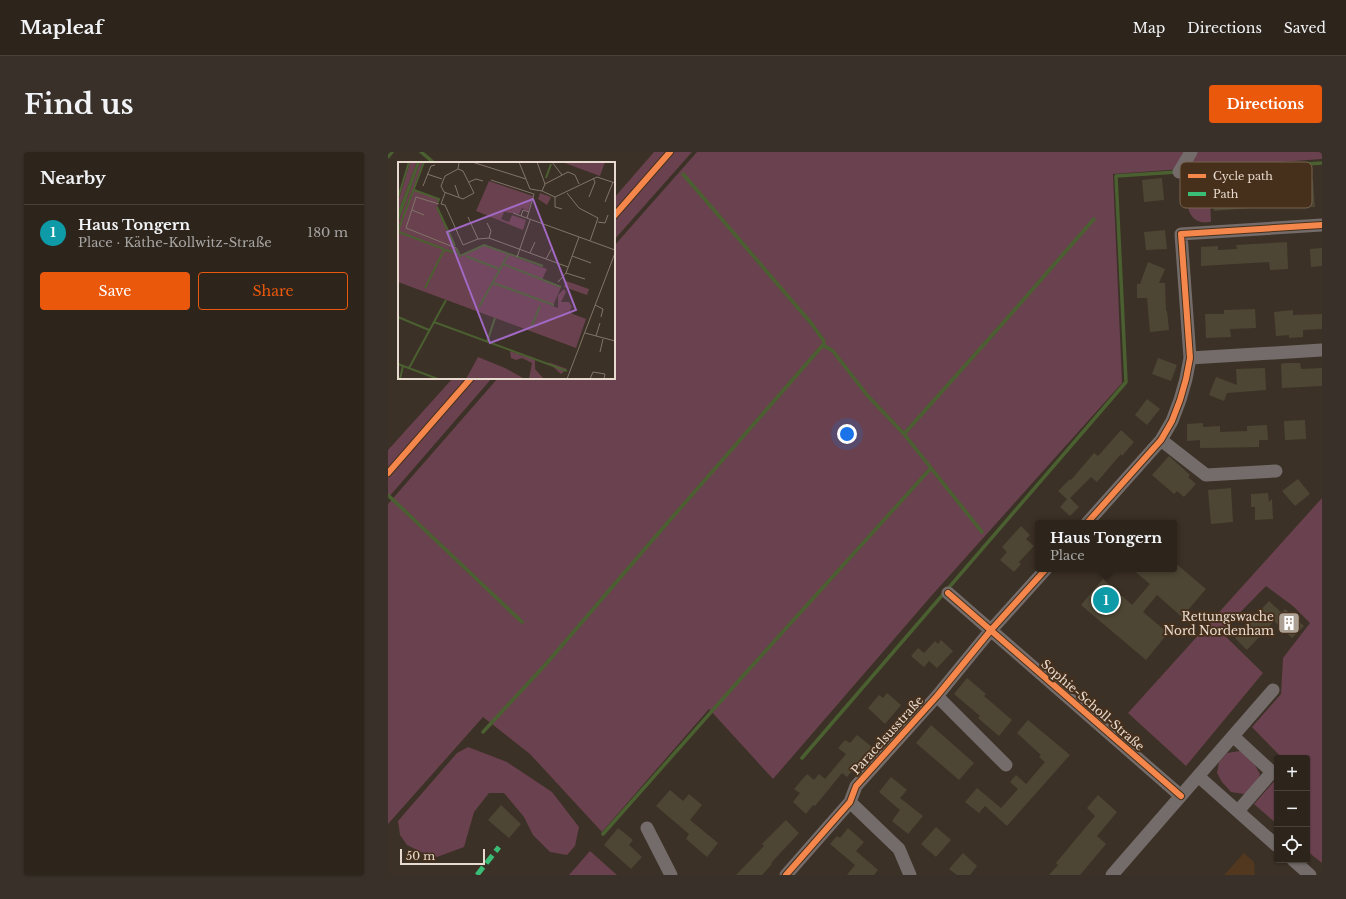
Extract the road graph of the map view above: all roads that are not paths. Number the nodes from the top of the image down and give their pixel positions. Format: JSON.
{"nodes":[{"id":1,"x":1191,"y":152,"type":"edge"},
{"id":2,"x":1185,"y":162,"type":"edge"},
{"id":3,"x":1322,"y":225,"type":"edge"},
{"id":4,"x":1322,"y":350,"type":"edge"},
{"id":5,"x":1190,"y":358,"type":"junction"},
{"id":6,"x":1161,"y":440,"type":"junction"},
{"id":7,"x":1276,"y":471,"type":"dead end"},
{"id":8,"x":1090,"y":520,"type":"edge"},
{"id":9,"x":1043,"y":572,"type":"edge"},
{"id":10,"x":948,"y":592,"type":"dead end"},
{"id":11,"x":991,"y":630,"type":"junction"},
{"id":12,"x":1273,"y":690,"type":"dead end"},
{"id":13,"x":937,"y":696,"type":"junction"},
{"id":14,"x":1233,"y":736,"type":"junction"},
{"id":15,"x":1006,"y":765,"type":"dead end"},
{"id":16,"x":1198,"y":776,"type":"junction"},
{"id":17,"x":1181,"y":796,"type":"junction"},
{"id":18,"x":850,"y":802,"type":"junction"},
{"id":19,"x":1238,"y":811,"type":"junction"},
{"id":20,"x":647,"y":828,"type":"dead end"},
{"id":21,"x":1274,"y":843,"type":"edge"},
{"id":22,"x":1296,"y":863,"type":"edge"},
{"id":23,"x":671,"y":875,"type":"edge"},
{"id":24,"x":786,"y":875,"type":"edge"},
{"id":25,"x":910,"y":875,"type":"edge"},
{"id":26,"x":1112,"y":875,"type":"edge"},
{"id":27,"x":1310,"y":875,"type":"edge"}],
"edges":[{"from":1,"to":2,"type":"street"},
{"from":3,"to":5,"type":"street"},
{"from":4,"to":5,"type":"street"},
{"from":5,"to":6,"type":"street"},
{"from":6,"to":7,"type":"street"},
{"from":6,"to":8,"type":"street"},
{"from":9,"to":11,"type":"street","name":"Paracelsusstraße"},
{"from":10,"to":11,"type":"street","name":"Sophie-Scholl-Straße"},
{"from":11,"to":13,"type":"street","name":"Paracelsusstraße"},
{"from":11,"to":17,"type":"street","name":"Sophie-Scholl-Straße"},
{"from":12,"to":14,"type":"street"},
{"from":13,"to":15,"type":"street"},
{"from":13,"to":18,"type":"street","name":"Paracelsusstraße"},
{"from":14,"to":16,"type":"street"},
{"from":14,"to":19,"type":"street"},
{"from":16,"to":17,"type":"street"},
{"from":16,"to":19,"type":"street"},
{"from":17,"to":26,"type":"street"},
{"from":18,"to":24,"type":"street","name":"Paracelsusstraße"},
{"from":18,"to":25,"type":"street"},
{"from":19,"to":21,"type":"street"},
{"from":20,"to":23,"type":"street"},
{"from":22,"to":27,"type":"street"}]}
